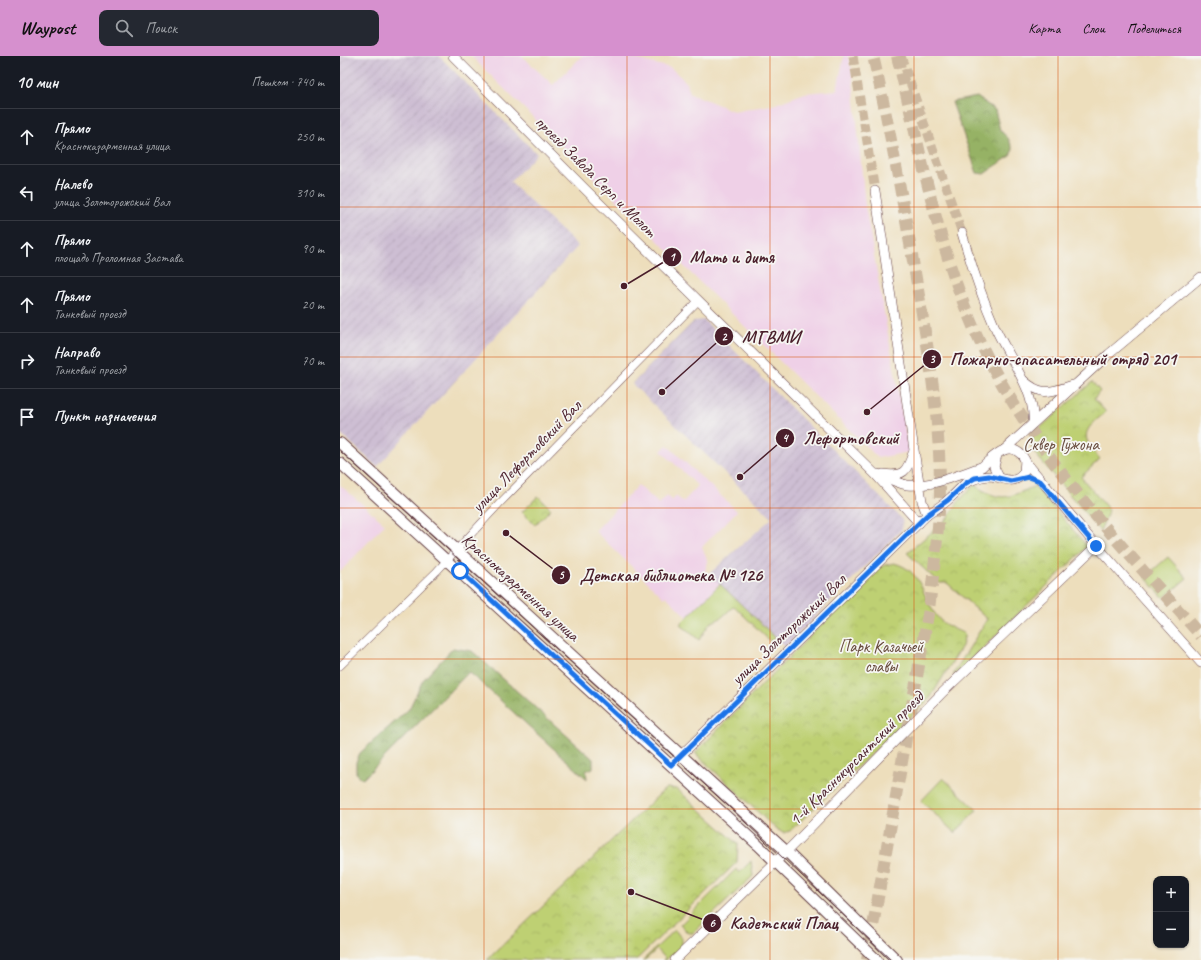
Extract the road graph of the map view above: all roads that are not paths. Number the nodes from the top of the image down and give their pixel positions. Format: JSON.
{"nodes":[{"id":1,"x":454,"y":56,"type":"edge"},
{"id":2,"x":874,"y":191,"type":"tunnel mouth"},
{"id":3,"x":962,"y":233,"type":"tunnel mouth"},
{"id":4,"x":1201,"y":277,"type":"edge"},
{"id":5,"x":698,"y":301,"type":"junction"},
{"id":6,"x":1020,"y":377,"type":"junction"},
{"id":7,"x":1076,"y":384,"type":"junction"},
{"id":8,"x":1032,"y":423,"type":"junction"},
{"id":9,"x":1022,"y":432,"type":"junction"},
{"id":10,"x":340,"y":443,"type":"edge"},
{"id":11,"x":914,"y":450,"type":"junction"},
{"id":12,"x":1001,"y":453,"type":"junction"},
{"id":13,"x":1024,"y":458,"type":"junction"},
{"id":14,"x":340,"y":463,"type":"edge"},
{"id":15,"x":982,"y":467,"type":"junction"},
{"id":16,"x":873,"y":472,"type":"junction"},
{"id":17,"x":999,"y":477,"type":"junction"},
{"id":18,"x":1019,"y":478,"type":"junction"},
{"id":19,"x":1040,"y":481,"type":"junction"},
{"id":20,"x":966,"y":483,"type":"junction"},
{"id":21,"x":920,"y":484,"type":"junction"},
{"id":22,"x":927,"y":515,"type":"junction"},
{"id":23,"x":919,"y":523,"type":"junction"},
{"id":24,"x":1096,"y":546,"type":"junction"},
{"id":25,"x":457,"y":550,"type":"junction"},
{"id":26,"x":448,"y":560,"type":"junction"},
{"id":27,"x":1201,"y":663,"type":"edge"},
{"id":28,"x":340,"y":666,"type":"edge"},
{"id":29,"x":681,"y":755,"type":"junction"},
{"id":30,"x":671,"y":765,"type":"junction"},
{"id":31,"x":786,"y":851,"type":"junction"},
{"id":32,"x":775,"y":862,"type":"junction"},
{"id":33,"x":675,"y":960,"type":"edge"},
{"id":34,"x":877,"y":960,"type":"edge"},
{"id":35,"x":897,"y":960,"type":"edge"}],
"edges":[{"from":1,"to":5,"type":"street","name":"проезд Завода Серп и Молот"},
{"from":2,"to":11,"type":"street"},
{"from":3,"to":6,"type":"street"},
{"from":4,"to":7,"type":"street"},
{"from":5,"to":16,"type":"street","name":"проезд Завода Серп и Молот"},
{"from":5,"to":25,"type":"street","name":"улица Лефортовский Вал"},
{"from":6,"to":7,"type":"street"},
{"from":6,"to":8,"type":"street"},
{"from":7,"to":8,"type":"street"},
{"from":8,"to":9,"type":"street"},
{"from":9,"to":12,"type":"street"},
{"from":9,"to":13,"type":"street"},
{"from":10,"to":25,"type":"main road","name":"Красноказарменная улица"},
{"from":11,"to":16,"type":"street"},
{"from":11,"to":21,"type":"street"},
{"from":12,"to":13,"type":"street"},
{"from":12,"to":15,"type":"street"},
{"from":12,"to":17,"type":"street"},
{"from":13,"to":18,"type":"street"},
{"from":13,"to":19,"type":"street"},
{"from":14,"to":26,"type":"main road","name":"Красноказарменная улица"},
{"from":15,"to":20,"type":"street","name":"улица Золоторожский Вал"},
{"from":15,"to":21,"type":"street"},
{"from":16,"to":21,"type":"street"},
{"from":16,"to":23,"type":"street","name":"проезд Завода Серп и Молот"},
{"from":17,"to":18,"type":"street"},
{"from":17,"to":20,"type":"street"},
{"from":18,"to":19,"type":"street"},
{"from":19,"to":24,"type":"street"},
{"from":20,"to":22,"type":"street","name":"улица Золоторожский Вал"},
{"from":21,"to":22,"type":"street"},
{"from":22,"to":23,"type":"street","name":"улица Золоторожский Вал"},
{"from":23,"to":29,"type":"street","name":"улица Золоторожский Вал"},
{"from":24,"to":27,"type":"street"},
{"from":24,"to":31,"type":"street","name":"1-й Краснокурсантский проезд"},
{"from":25,"to":26,"type":"street","name":"улица Лефортовский Вал"},
{"from":25,"to":29,"type":"main road","name":"Красноказарменная улица"},
{"from":26,"to":28,"type":"street","name":"улица Лефортовский Вал"},
{"from":26,"to":30,"type":"main road","name":"Красноказарменная улица"},
{"from":29,"to":30,"type":"street","name":"улица Золоторожский Вал"},
{"from":29,"to":31,"type":"main road","name":"Красноказарменная улица"},
{"from":30,"to":32,"type":"main road","name":"Красноказарменная улица"},
{"from":31,"to":32,"type":"street","name":"1-й Краснокурсантский проезд"},
{"from":31,"to":35,"type":"main road"},
{"from":32,"to":33,"type":"street","name":"1-й Краснокурсантский проезд"},
{"from":32,"to":34,"type":"main road"}]}
